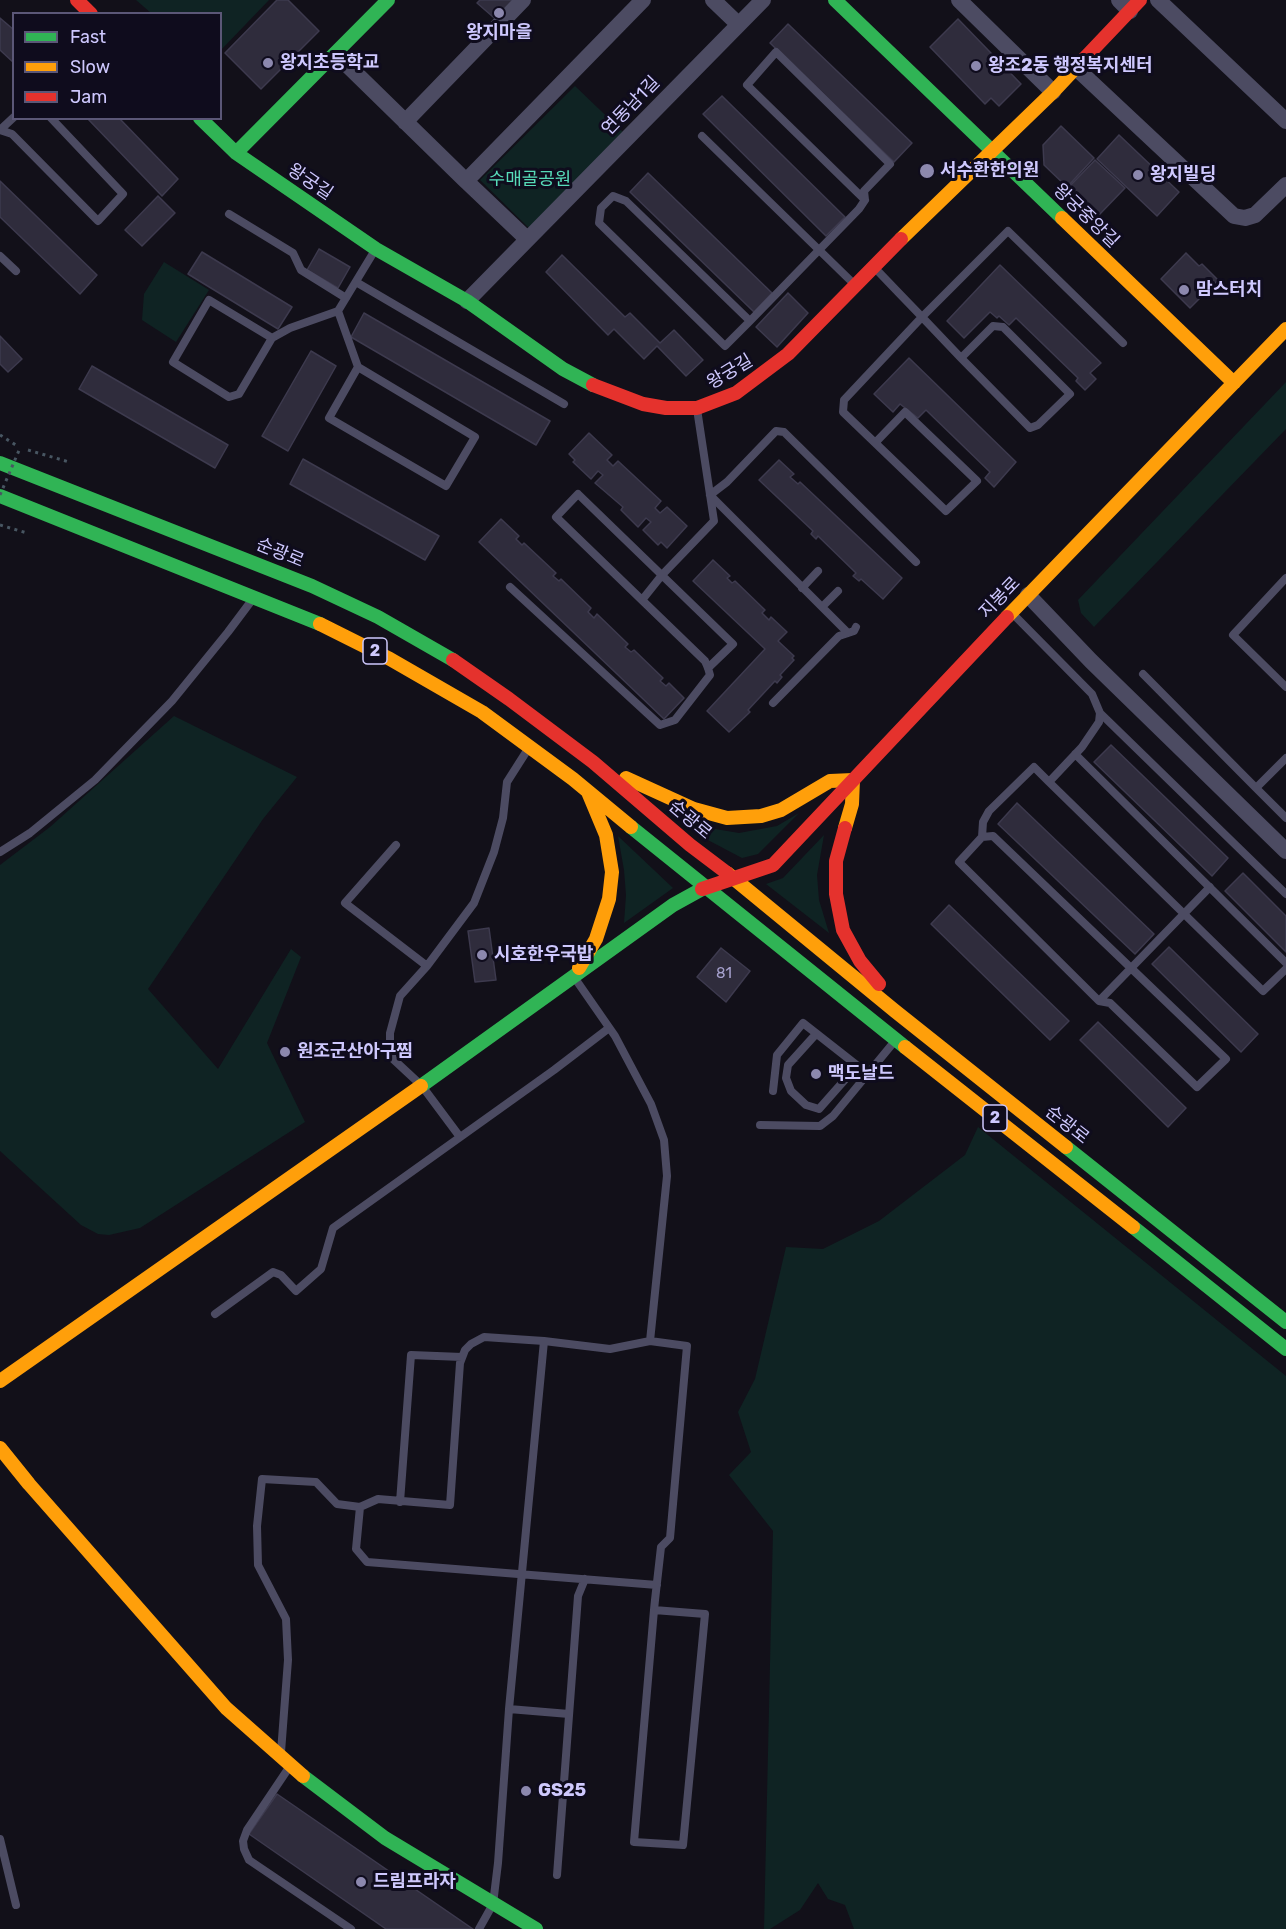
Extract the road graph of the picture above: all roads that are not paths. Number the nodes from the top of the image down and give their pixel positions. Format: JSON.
{"nodes":[{"id":1,"x":77,"y":0,"type":"edge"},
{"id":2,"x":388,"y":0,"type":"edge"},
{"id":3,"x":523,"y":0,"type":"edge"},
{"id":4,"x":643,"y":0,"type":"edge"},
{"id":5,"x":713,"y":0,"type":"edge"},
{"id":6,"x":763,"y":0,"type":"edge"},
{"id":7,"x":835,"y":0,"type":"edge"},
{"id":8,"x":959,"y":0,"type":"edge"},
{"id":9,"x":1158,"y":0,"type":"edge"},
{"id":10,"x":1130,"y":4,"type":"edge"},
{"id":11,"x":89,"y":12,"type":"edge"},
{"id":12,"x":738,"y":24,"type":"junction"},
{"id":13,"x":336,"y":54,"type":"junction"},
{"id":14,"x":1076,"y":68,"type":"junction"},
{"id":15,"x":1053,"y":92,"type":"junction"},
{"id":16,"x":12,"y":119,"type":"edge"},
{"id":17,"x":53,"y":120,"type":"edge"},
{"id":18,"x":202,"y":120,"type":"edge"},
{"id":19,"x":1286,"y":121,"type":"edge"},
{"id":20,"x":405,"y":122,"type":"junction"},
{"id":21,"x":0,"y":130,"type":"edge"},
{"id":22,"x":702,"y":136,"type":"dead end"},
{"id":23,"x":992,"y":150,"type":"junction"},
{"id":24,"x":236,"y":153,"type":"junction"},
{"id":25,"x":466,"y":181,"type":"junction"},
{"id":26,"x":1286,"y":185,"type":"edge"},
{"id":27,"x":865,"y":200,"type":"junction"},
{"id":28,"x":229,"y":214,"type":"dead end"},
{"id":29,"x":527,"y":239,"type":"junction"},
{"id":30,"x":376,"y":249,"type":"junction"},
{"id":31,"x":819,"y":250,"type":"junction"},
{"id":32,"x":0,"y":256,"type":"edge"},
{"id":33,"x":873,"y":266,"type":"junction"},
{"id":34,"x":16,"y":271,"type":"dead end"},
{"id":35,"x":356,"y":282,"type":"junction"},
{"id":36,"x":855,"y":285,"type":"junction"},
{"id":37,"x":346,"y":298,"type":"junction"},
{"id":38,"x":467,"y":301,"type":"junction"},
{"id":39,"x":338,"y":311,"type":"junction"},
{"id":40,"x":922,"y":317,"type":"junction"},
{"id":41,"x":750,"y":321,"type":"junction"},
{"id":42,"x":1286,"y":329,"type":"edge"},
{"id":43,"x":272,"y":338,"type":"junction"},
{"id":44,"x":1123,"y":343,"type":"dead end"},
{"id":45,"x":962,"y":358,"type":"junction"},
{"id":46,"x":358,"y":367,"type":"junction"},
{"id":47,"x":1234,"y":383,"type":"junction"},
{"id":48,"x":564,"y":404,"type":"dead end"},
{"id":49,"x":697,"y":408,"type":"junction"},
{"id":50,"x":875,"y":443,"type":"junction"},
{"id":51,"x":0,"y":463,"type":"edge"},
{"id":52,"x":0,"y":495,"type":"edge"},
{"id":53,"x":710,"y":495,"type":"junction"},
{"id":54,"x":916,"y":562,"type":"dead end"},
{"id":55,"x":818,"y":571,"type":"dead end"},
{"id":56,"x":662,"y":575,"type":"junction"},
{"id":57,"x":1286,"y":578,"type":"edge"},
{"id":58,"x":510,"y":587,"type":"dead end"},
{"id":59,"x":802,"y":588,"type":"junction"},
{"id":60,"x":838,"y":591,"type":"dead end"},
{"id":61,"x":1028,"y":595,"type":"junction"},
{"id":62,"x":254,"y":597,"type":"junction"},
{"id":63,"x":642,"y":600,"type":"junction"},
{"id":64,"x":822,"y":608,"type":"junction"},
{"id":65,"x":1011,"y":613,"type":"junction"},
{"id":66,"x":708,"y":668,"type":"junction"},
{"id":67,"x":1143,"y":674,"type":"dead end"},
{"id":68,"x":1286,"y":687,"type":"edge"},
{"id":69,"x":772,"y":704,"type":"dead end"},
{"id":70,"x":1100,"y":713,"type":"junction"},
{"id":71,"x":530,"y":747,"type":"junction"},
{"id":72,"x":1075,"y":754,"type":"junction"},
{"id":73,"x":1286,"y":758,"type":"edge"},
{"id":74,"x":593,"y":762,"type":"junction"},
{"id":75,"x":852,"y":780,"type":"junction"},
{"id":76,"x":1049,"y":782,"type":"junction"},
{"id":77,"x":1256,"y":788,"type":"junction"},
{"id":78,"x":588,"y":792,"type":"junction"},
{"id":79,"x":1286,"y":818,"type":"edge"},
{"id":80,"x":982,"y":837,"type":"junction"},
{"id":81,"x":396,"y":845,"type":"dead end"},
{"id":82,"x":1286,"y":851,"type":"edge"},
{"id":83,"x":0,"y":852,"type":"edge"},
{"id":84,"x":733,"y":877,"type":"junction"},
{"id":85,"x":705,"y":887,"type":"junction"},
{"id":86,"x":1210,"y":887,"type":"junction"},
{"id":87,"x":1286,"y":894,"type":"edge"},
{"id":88,"x":1184,"y":914,"type":"junction"},
{"id":89,"x":1286,"y":963,"type":"edge"},
{"id":90,"x":427,"y":966,"type":"junction"},
{"id":91,"x":1131,"y":968,"type":"junction"},
{"id":92,"x":1286,"y":969,"type":"edge"},
{"id":93,"x":574,"y":977,"type":"junction"},
{"id":94,"x":1099,"y":1001,"type":"junction"},
{"id":95,"x":894,"y":1011,"type":"junction"},
{"id":96,"x":609,"y":1028,"type":"junction"},
{"id":97,"x":816,"y":1034,"type":"junction"},
{"id":98,"x":897,"y":1040,"type":"junction"},
{"id":99,"x":857,"y":1066,"type":"junction"},
{"id":100,"x":868,"y":1074,"type":"junction"},
{"id":101,"x":422,"y":1086,"type":"junction"},
{"id":102,"x":773,"y":1091,"type":"dead end"},
{"id":103,"x":759,"y":1125,"type":"dead end"},
{"id":104,"x":460,"y":1137,"type":"junction"},
{"id":105,"x":215,"y":1314,"type":"dead end"},
{"id":106,"x":1286,"y":1322,"type":"edge"},
{"id":107,"x":544,"y":1341,"type":"junction"},
{"id":108,"x":650,"y":1341,"type":"junction"},
{"id":109,"x":1286,"y":1349,"type":"edge"},
{"id":110,"x":462,"y":1357,"type":"junction"},
{"id":111,"x":0,"y":1381,"type":"edge"},
{"id":112,"x":0,"y":1448,"type":"edge"},
{"id":113,"x":400,"y":1502,"type":"junction"},
{"id":114,"x":360,"y":1507,"type":"junction"},
{"id":115,"x":522,"y":1575,"type":"junction"},
{"id":116,"x":585,"y":1580,"type":"junction"},
{"id":117,"x":657,"y":1585,"type":"junction"},
{"id":118,"x":654,"y":1610,"type":"junction"},
{"id":119,"x":509,"y":1709,"type":"junction"},
{"id":120,"x":569,"y":1714,"type":"junction"},
{"id":121,"x":285,"y":1761,"type":"junction"},
{"id":122,"x":0,"y":1842,"type":"edge"},
{"id":123,"x":557,"y":1875,"type":"dead end"},
{"id":124,"x":493,"y":1904,"type":"junction"},
{"id":125,"x":16,"y":1905,"type":"dead end"},
{"id":126,"x":351,"y":1929,"type":"edge"},
{"id":127,"x":479,"y":1929,"type":"edge"},
{"id":128,"x":536,"y":1929,"type":"edge"}],
"edges":[{"from":1,"to":11,"type":"main road"},
{"from":2,"to":13,"type":"main road"},
{"from":3,"to":20,"type":"street"},
{"from":4,"to":25,"type":"street"},
{"from":5,"to":12,"type":"street"},
{"from":6,"to":12,"type":"street","name":"연동남1길"},
{"from":7,"to":23,"type":"main road","name":"왕궁중앙길"},
{"from":8,"to":15,"type":"street"},
{"from":9,"to":19,"type":"street"},
{"from":10,"to":14,"type":"main road","name":"왕궁길"},
{"from":12,"to":29,"type":"street","name":"연동남1길"},
{"from":13,"to":20,"type":"street"},
{"from":13,"to":24,"type":"main road"},
{"from":14,"to":15,"type":"main road","name":"왕궁길"},
{"from":14,"to":26,"type":"street"},
{"from":15,"to":23,"type":"main road","name":"왕궁길"},
{"from":16,"to":21,"type":"lane"},
{"from":17,"to":21,"type":"lane"},
{"from":18,"to":24,"type":"main road","name":"왕궁길"},
{"from":20,"to":25,"type":"street"},
{"from":22,"to":31,"type":"lane"},
{"from":23,"to":33,"type":"main road","name":"왕궁길"},
{"from":23,"to":47,"type":"main road","name":"왕궁중앙길"},
{"from":24,"to":30,"type":"main road","name":"왕궁길"},
{"from":25,"to":29,"type":"street"},
{"from":27,"to":27,"type":"lane"},
{"from":27,"to":31,"type":"lane"},
{"from":28,"to":37,"type":"lane"},
{"from":29,"to":38,"type":"street","name":"연동남1길"},
{"from":30,"to":35,"type":"lane"},
{"from":30,"to":38,"type":"main road","name":"왕궁길"},
{"from":31,"to":36,"type":"lane"},
{"from":31,"to":41,"type":"lane"},
{"from":32,"to":34,"type":"lane"},
{"from":33,"to":36,"type":"main road","name":"왕궁길"},
{"from":33,"to":40,"type":"lane"},
{"from":35,"to":37,"type":"lane"},
{"from":35,"to":48,"type":"lane"},
{"from":36,"to":49,"type":"main road","name":"왕궁길"},
{"from":37,"to":39,"type":"lane"},
{"from":38,"to":49,"type":"main road","name":"왕궁길"},
{"from":39,"to":43,"type":"lane"},
{"from":39,"to":46,"type":"lane"},
{"from":40,"to":44,"type":"lane"},
{"from":40,"to":45,"type":"lane"},
{"from":40,"to":50,"type":"lane"},
{"from":41,"to":41,"type":"lane"},
{"from":42,"to":47,"type":"main road","name":"지봉로"},
{"from":43,"to":43,"type":"lane"},
{"from":45,"to":45,"type":"lane"},
{"from":46,"to":46,"type":"lane"},
{"from":47,"to":61,"type":"main road","name":"지봉로"},
{"from":49,"to":53,"type":"lane"},
{"from":50,"to":50,"type":"lane"},
{"from":51,"to":74,"type":"main road","name":"순광로","number":"2"},
{"from":52,"to":62,"type":"main road","number":"2"},
{"from":53,"to":54,"type":"lane"},
{"from":53,"to":56,"type":"lane"},
{"from":53,"to":59,"type":"lane"},
{"from":55,"to":59,"type":"lane"},
{"from":56,"to":63,"type":"lane"},
{"from":56,"to":63,"type":"lane"},
{"from":56,"to":66,"type":"lane"},
{"from":57,"to":68,"type":"lane"},
{"from":58,"to":66,"type":"lane"},
{"from":59,"to":64,"type":"lane"},
{"from":60,"to":64,"type":"lane"},
{"from":61,"to":65,"type":"main road","name":"지봉로"},
{"from":61,"to":82,"type":"street"},
{"from":62,"to":71,"type":"main road","number":"2"},
{"from":62,"to":83,"type":"lane"},
{"from":63,"to":66,"type":"lane"},
{"from":64,"to":69,"type":"lane"},
{"from":65,"to":70,"type":"lane"},
{"from":65,"to":75,"type":"main road","name":"지봉로"},
{"from":67,"to":77,"type":"lane"},
{"from":70,"to":72,"type":"lane"},
{"from":70,"to":87,"type":"lane"},
{"from":71,"to":78,"type":"main road","number":"2"},
{"from":71,"to":90,"type":"lane"},
{"from":72,"to":76,"type":"lane"},
{"from":72,"to":86,"type":"lane"},
{"from":73,"to":77,"type":"lane"},
{"from":74,"to":75,"type":"main road"},
{"from":74,"to":84,"type":"main road","name":"순광로","number":"2"},
{"from":75,"to":84,"type":"main road","name":"지봉로"},
{"from":75,"to":95,"type":"main road"},
{"from":76,"to":80,"type":"lane"},
{"from":76,"to":88,"type":"lane"},
{"from":77,"to":79,"type":"lane"},
{"from":78,"to":85,"type":"main road","number":"2"},
{"from":78,"to":93,"type":"main road"},
{"from":80,"to":91,"type":"lane"},
{"from":80,"to":94,"type":"lane"},
{"from":81,"to":90,"type":"lane"},
{"from":84,"to":85,"type":"main road","name":"지봉로"},
{"from":84,"to":95,"type":"main road","name":"순광로","number":"2"},
{"from":85,"to":93,"type":"main road","name":"지봉로"},
{"from":85,"to":98,"type":"main road","number":"2"},
{"from":86,"to":88,"type":"lane"},
{"from":86,"to":89,"type":"lane"},
{"from":88,"to":91,"type":"lane"},
{"from":88,"to":92,"type":"lane"},
{"from":90,"to":101,"type":"lane"},
{"from":91,"to":94,"type":"lane"},
{"from":91,"to":94,"type":"lane"},
{"from":93,"to":96,"type":"lane"},
{"from":93,"to":101,"type":"main road","name":"지봉로"},
{"from":95,"to":106,"type":"main road","name":"순광로","number":"2"},
{"from":96,"to":104,"type":"lane"},
{"from":96,"to":108,"type":"lane"},
{"from":97,"to":99,"type":"lane"},
{"from":97,"to":99,"type":"lane"},
{"from":97,"to":102,"type":"lane"},
{"from":98,"to":100,"type":"lane"},
{"from":98,"to":109,"type":"main road","number":"2"},
{"from":99,"to":100,"type":"lane"},
{"from":100,"to":103,"type":"lane"},
{"from":101,"to":104,"type":"lane"},
{"from":101,"to":111,"type":"main road","name":"지봉로"},
{"from":104,"to":105,"type":"lane"},
{"from":107,"to":108,"type":"lane"},
{"from":107,"to":110,"type":"lane"},
{"from":107,"to":115,"type":"lane"},
{"from":108,"to":117,"type":"lane"},
{"from":110,"to":113,"type":"lane"},
{"from":110,"to":113,"type":"lane"},
{"from":112,"to":121,"type":"main road"},
{"from":113,"to":114,"type":"lane"},
{"from":114,"to":115,"type":"lane"},
{"from":114,"to":121,"type":"lane"},
{"from":115,"to":116,"type":"lane"},
{"from":115,"to":119,"type":"lane"},
{"from":116,"to":117,"type":"lane"},
{"from":116,"to":120,"type":"lane"},
{"from":117,"to":118,"type":"lane"},
{"from":118,"to":118,"type":"lane"},
{"from":119,"to":120,"type":"lane"},
{"from":119,"to":124,"type":"lane"},
{"from":120,"to":123,"type":"lane"},
{"from":121,"to":124,"type":"main road"},
{"from":121,"to":126,"type":"lane"},
{"from":122,"to":125,"type":"lane"},
{"from":124,"to":127,"type":"lane"},
{"from":124,"to":128,"type":"main road"}]}
